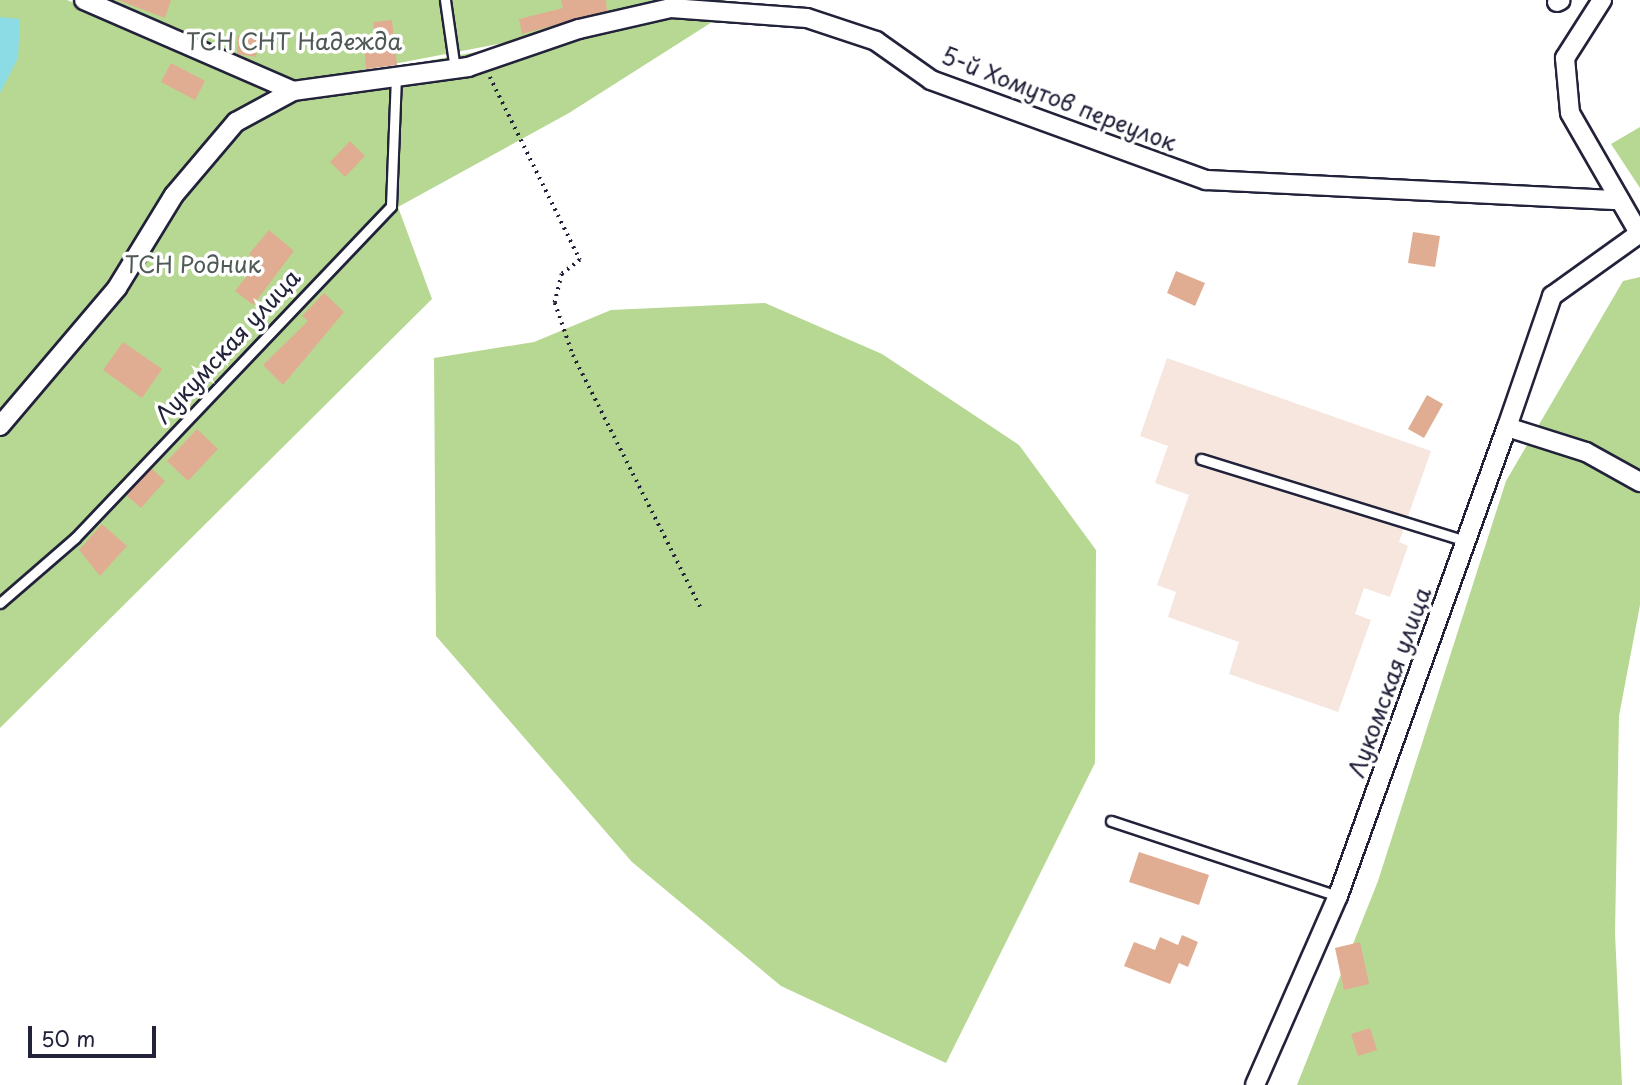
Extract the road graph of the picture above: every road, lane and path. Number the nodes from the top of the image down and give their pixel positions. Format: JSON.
{"nodes":[{"id":1,"x":84,"y":0,"type":"edge"},
{"id":2,"x":445,"y":0,"type":"edge"},
{"id":3,"x":1602,"y":0,"type":"edge"},
{"id":4,"x":482,"y":62,"type":"junction"},
{"id":5,"x":455,"y":69,"type":"junction"},
{"id":6,"x":396,"y":77,"type":"junction"},
{"id":7,"x":293,"y":91,"type":"junction"},
{"id":8,"x":1620,"y":200,"type":"junction"},
{"id":9,"x":1639,"y":233,"type":"edge"},
{"id":10,"x":0,"y":426,"type":"edge"},
{"id":11,"x":1507,"y":427,"type":"junction"},
{"id":12,"x":1201,"y":459,"type":"dead end"},
{"id":13,"x":1640,"y":482,"type":"edge"},
{"id":14,"x":1466,"y":541,"type":"junction"},
{"id":15,"x":0,"y":603,"type":"edge"},
{"id":16,"x":701,"y":608,"type":"dead end"},
{"id":17,"x":1111,"y":821,"type":"dead end"},
{"id":18,"x":1338,"y":896,"type":"junction"},
{"id":19,"x":1255,"y":1085,"type":"edge"}],
"edges":[{"from":1,"to":7,"type":"street"},
{"from":2,"to":5,"type":"lane"},
{"from":3,"to":8,"type":"street"},
{"from":4,"to":5,"type":"street","name":"5-й Хомутов переулок"},
{"from":4,"to":8,"type":"street","name":"5-й Хомутов переулок"},
{"from":4,"to":16,"type":"path"},
{"from":5,"to":6,"type":"street","name":"5-й Хомутов переулок"},
{"from":6,"to":7,"type":"street","name":"5-й Хомутов переулок"},
{"from":6,"to":15,"type":"lane","name":"Лукумская улица"},
{"from":7,"to":10,"type":"street"},
{"from":8,"to":9,"type":"street"},
{"from":9,"to":11,"type":"street"},
{"from":11,"to":13,"type":"street"},
{"from":11,"to":14,"type":"street","name":"Лукомская улица"},
{"from":12,"to":14,"type":"lane"},
{"from":14,"to":18,"type":"street","name":"Лукомская улица"},
{"from":17,"to":18,"type":"lane"},
{"from":18,"to":19,"type":"street","name":"Лукомская улица"}]}
